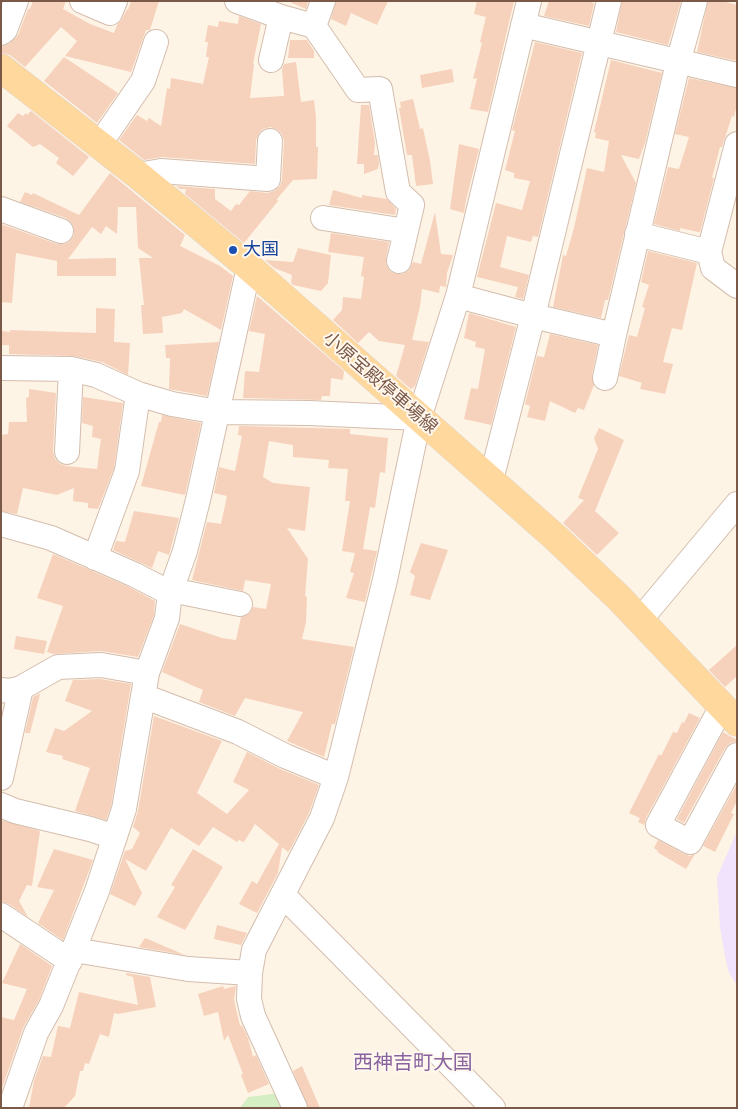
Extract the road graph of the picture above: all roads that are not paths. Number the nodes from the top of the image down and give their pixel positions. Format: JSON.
{"nodes":[{"id":1,"x":16,"y":1,"type":"edge"},
{"id":2,"x":82,"y":1,"type":"edge"},
{"id":3,"x":115,"y":1,"type":"edge"},
{"id":4,"x":237,"y":1,"type":"edge"},
{"id":5,"x":323,"y":1,"type":"edge"},
{"id":6,"x":529,"y":1,"type":"edge"},
{"id":7,"x":609,"y":1,"type":"edge"},
{"id":8,"x":695,"y":1,"type":"edge"},
{"id":9,"x":281,"y":17,"type":"junction"},
{"id":10,"x":523,"y":25,"type":"junction"},
{"id":11,"x":314,"y":26,"type":"junction"},
{"id":12,"x":1,"y":33,"type":"edge"},
{"id":13,"x":156,"y":42,"type":"dead end"},
{"id":14,"x":599,"y":42,"type":"junction"},
{"id":15,"x":271,"y":60,"type":"dead end"},
{"id":16,"x":678,"y":63,"type":"junction"},
{"id":17,"x":1,"y":68,"type":"edge"},
{"id":18,"x":737,"y":76,"type":"edge"},
{"id":19,"x":270,"y":141,"type":"dead end"},
{"id":20,"x":99,"y":144,"type":"junction"},
{"id":21,"x":737,"y":144,"type":"edge"},
{"id":22,"x":138,"y":174,"type":"junction"},
{"id":23,"x":1,"y":208,"type":"edge"},
{"id":24,"x":728,"y":208,"type":"edge"},
{"id":25,"x":323,"y":218,"type":"dead end"},
{"id":26,"x":406,"y":230,"type":"junction"},
{"id":27,"x":61,"y":231,"type":"dead end"},
{"id":28,"x":637,"y":234,"type":"junction"},
{"id":29,"x":709,"y":252,"type":"junction"},
{"id":30,"x":399,"y":261,"type":"dead end"},
{"id":31,"x":249,"y":268,"type":"junction"},
{"id":32,"x":737,"y":286,"type":"edge"},
{"id":33,"x":458,"y":296,"type":"junction"},
{"id":34,"x":533,"y":316,"type":"junction"},
{"id":35,"x":614,"y":335,"type":"junction"},
{"id":36,"x":1,"y":368,"type":"edge"},
{"id":37,"x":71,"y":369,"type":"junction"},
{"id":38,"x":605,"y":378,"type":"dead end"},
{"id":39,"x":138,"y":394,"type":"junction"},
{"id":40,"x":218,"y":412,"type":"junction"},
{"id":41,"x":419,"y":418,"type":"junction"},
{"id":42,"x":67,"y":452,"type":"dead end"},
{"id":43,"x":491,"y":480,"type":"junction"},
{"id":44,"x":737,"y":504,"type":"edge"},
{"id":45,"x":1,"y":524,"type":"edge"},
{"id":46,"x":95,"y":558,"type":"junction"},
{"id":47,"x":171,"y":592,"type":"junction"},
{"id":48,"x":240,"y":604,"type":"dead end"},
{"id":49,"x":640,"y":620,"type":"junction"},
{"id":50,"x":145,"y":684,"type":"junction"},
{"id":51,"x":11,"y":689,"type":"edge"},
{"id":52,"x":729,"y":714,"type":"edge"},
{"id":53,"x":737,"y":755,"type":"edge"},
{"id":54,"x":2,"y":771,"type":"edge"},
{"id":55,"x":336,"y":777,"type":"junction"},
{"id":56,"x":1,"y":805,"type":"edge"},
{"id":57,"x":115,"y":838,"type":"junction"},
{"id":58,"x":283,"y":895,"type":"junction"},
{"id":59,"x":1,"y":915,"type":"edge"},
{"id":60,"x":72,"y":955,"type":"junction"},
{"id":61,"x":250,"y":973,"type":"junction"},
{"id":62,"x":10,"y":1108,"type":"edge"},
{"id":63,"x":295,"y":1108,"type":"edge"},
{"id":64,"x":493,"y":1108,"type":"edge"}],
"edges":[{"from":1,"to":12,"type":"street"},
{"from":2,"to":3,"type":"street"},
{"from":4,"to":9,"type":"street"},
{"from":5,"to":11,"type":"street"},
{"from":6,"to":10,"type":"street"},
{"from":7,"to":14,"type":"street"},
{"from":8,"to":16,"type":"street"},
{"from":9,"to":11,"type":"street"},
{"from":9,"to":15,"type":"street"},
{"from":10,"to":14,"type":"street"},
{"from":10,"to":33,"type":"street"},
{"from":11,"to":26,"type":"street"},
{"from":13,"to":20,"type":"street"},
{"from":14,"to":16,"type":"street"},
{"from":14,"to":34,"type":"street"},
{"from":16,"to":18,"type":"street"},
{"from":16,"to":28,"type":"street"},
{"from":17,"to":20,"type":"main road","name":"小原宝殿停車場線"},
{"from":19,"to":22,"type":"street"},
{"from":20,"to":22,"type":"main road","name":"小原宝殿停車場線"},
{"from":21,"to":24,"type":"street"},
{"from":22,"to":31,"type":"main road","name":"小原宝殿停車場線"},
{"from":23,"to":27,"type":"street"},
{"from":24,"to":29,"type":"street"},
{"from":25,"to":26,"type":"street"},
{"from":26,"to":30,"type":"street"},
{"from":28,"to":29,"type":"street"},
{"from":28,"to":35,"type":"street"},
{"from":29,"to":32,"type":"street"},
{"from":31,"to":40,"type":"street"},
{"from":31,"to":41,"type":"main road","name":"小原宝殿停車場線"},
{"from":33,"to":34,"type":"street"},
{"from":33,"to":41,"type":"street"},
{"from":34,"to":35,"type":"street"},
{"from":34,"to":43,"type":"street"},
{"from":35,"to":38,"type":"street"},
{"from":36,"to":37,"type":"street"},
{"from":37,"to":39,"type":"street"},
{"from":37,"to":42,"type":"street"},
{"from":39,"to":40,"type":"street"},
{"from":39,"to":46,"type":"street"},
{"from":40,"to":41,"type":"street"},
{"from":40,"to":47,"type":"street"},
{"from":41,"to":43,"type":"main road","name":"小原宝殿停車場線"},
{"from":41,"to":55,"type":"street"},
{"from":43,"to":49,"type":"main road","name":"小原宝殿停車場線"},
{"from":44,"to":49,"type":"street"},
{"from":45,"to":46,"type":"street"},
{"from":46,"to":47,"type":"street"},
{"from":47,"to":48,"type":"street"},
{"from":47,"to":50,"type":"street"},
{"from":49,"to":52,"type":"main road","name":"小原宝殿停車場線"},
{"from":50,"to":51,"type":"street"},
{"from":50,"to":55,"type":"street"},
{"from":50,"to":57,"type":"street"},
{"from":51,"to":54,"type":"street"},
{"from":52,"to":53,"type":"street"},
{"from":55,"to":58,"type":"street"},
{"from":56,"to":57,"type":"street"},
{"from":57,"to":60,"type":"street"},
{"from":58,"to":61,"type":"street"},
{"from":58,"to":64,"type":"street"},
{"from":59,"to":60,"type":"street"},
{"from":60,"to":61,"type":"street"},
{"from":60,"to":62,"type":"street"},
{"from":61,"to":63,"type":"street"}]}
